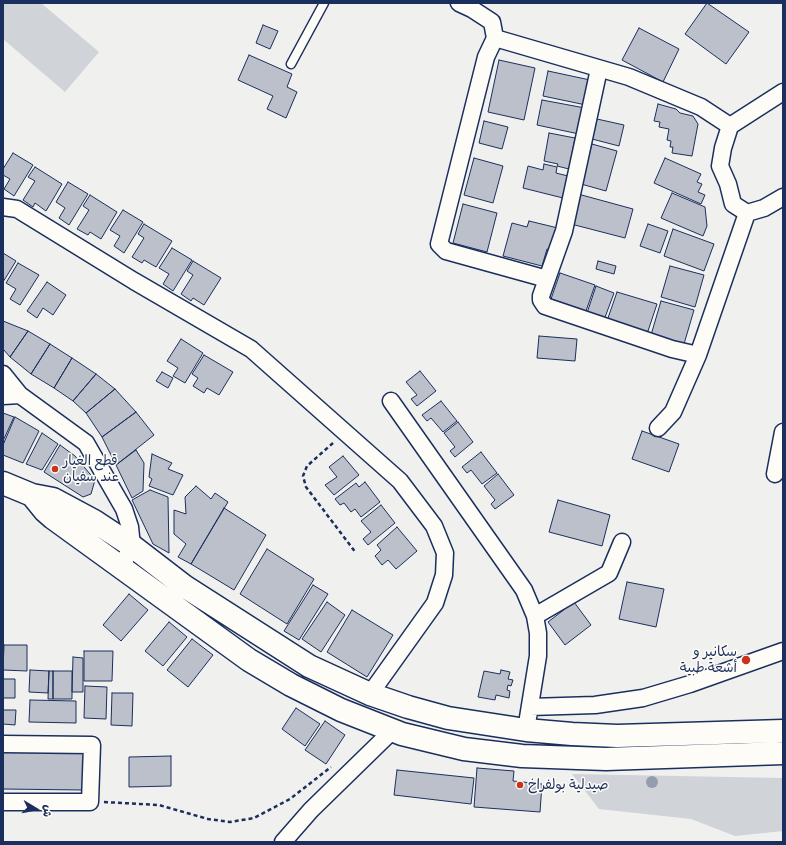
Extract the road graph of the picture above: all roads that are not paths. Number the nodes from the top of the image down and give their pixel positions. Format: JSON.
{"nodes":[{"id":1,"x":324,"y":3,"type":"edge"},
{"id":2,"x":458,"y":3,"type":"edge"},
{"id":3,"x":495,"y":38,"type":"junction"},
{"id":4,"x":291,"y":64,"type":"dead end"},
{"id":5,"x":599,"y":69,"type":"junction"},
{"id":6,"x":783,"y":92,"type":"edge"},
{"id":7,"x":730,"y":126,"type":"junction"},
{"id":8,"x":783,"y":197,"type":"edge"},
{"id":9,"x":3,"y":207,"type":"edge"},
{"id":10,"x":748,"y":213,"type":"junction"},
{"id":11,"x":547,"y":279,"type":"junction"},
{"id":12,"x":698,"y":355,"type":"junction"},
{"id":13,"x":3,"y":374,"type":"edge"},
{"id":14,"x":20,"y":395,"type":"junction"},
{"id":15,"x":3,"y":396,"type":"edge"},
{"id":16,"x":391,"y":400,"type":"dead end"},
{"id":17,"x":658,"y":428,"type":"dead end"},
{"id":18,"x":783,"y":432,"type":"edge"},
{"id":19,"x":775,"y":474,"type":"dead end"},
{"id":20,"x":3,"y":483,"type":"edge"},
{"id":21,"x":32,"y":495,"type":"junction"},
{"id":22,"x":622,"y":542,"type":"dead end"},
{"id":23,"x":132,"y":546,"type":"junction"},
{"id":24,"x":121,"y":567,"type":"junction"},
{"id":25,"x":535,"y":616,"type":"junction"},
{"id":26,"x":783,"y":651,"type":"edge"},
{"id":27,"x":370,"y":694,"type":"junction"},
{"id":28,"x":530,"y":707,"type":"junction"},
{"id":29,"x":393,"y":730,"type":"junction"},
{"id":30,"x":526,"y":730,"type":"junction"},
{"id":31,"x":783,"y":731,"type":"edge"},
{"id":32,"x":3,"y":744,"type":"edge"},
{"id":33,"x":783,"y":753,"type":"edge"},
{"id":34,"x":3,"y":802,"type":"edge"},
{"id":35,"x":283,"y":842,"type":"edge"}],
"edges":[{"from":1,"to":4,"type":"lane"},
{"from":2,"to":3,"type":"street"},
{"from":3,"to":5,"type":"street"},
{"from":3,"to":11,"type":"street"},
{"from":5,"to":7,"type":"street"},
{"from":5,"to":11,"type":"street"},
{"from":6,"to":7,"type":"street"},
{"from":7,"to":10,"type":"street"},
{"from":8,"to":10,"type":"street"},
{"from":9,"to":27,"type":"street"},
{"from":10,"to":12,"type":"street"},
{"from":11,"to":12,"type":"street"},
{"from":12,"to":17,"type":"street"},
{"from":13,"to":14,"type":"street"},
{"from":14,"to":15,"type":"street"},
{"from":14,"to":23,"type":"street"},
{"from":16,"to":25,"type":"street"},
{"from":18,"to":19,"type":"street"},
{"from":20,"to":21,"type":"main road"},
{"from":21,"to":23,"type":"main road"},
{"from":21,"to":24,"type":"main road"},
{"from":22,"to":25,"type":"street"},
{"from":23,"to":24,"type":"street"},
{"from":23,"to":27,"type":"main road"},
{"from":24,"to":29,"type":"main road"},
{"from":25,"to":28,"type":"street"},
{"from":26,"to":28,"type":"street"},
{"from":27,"to":30,"type":"main road"},
{"from":28,"to":30,"type":"street"},
{"from":29,"to":33,"type":"main road"},
{"from":29,"to":35,"type":"street"},
{"from":30,"to":31,"type":"main road"},
{"from":32,"to":34,"type":"street"}]}
